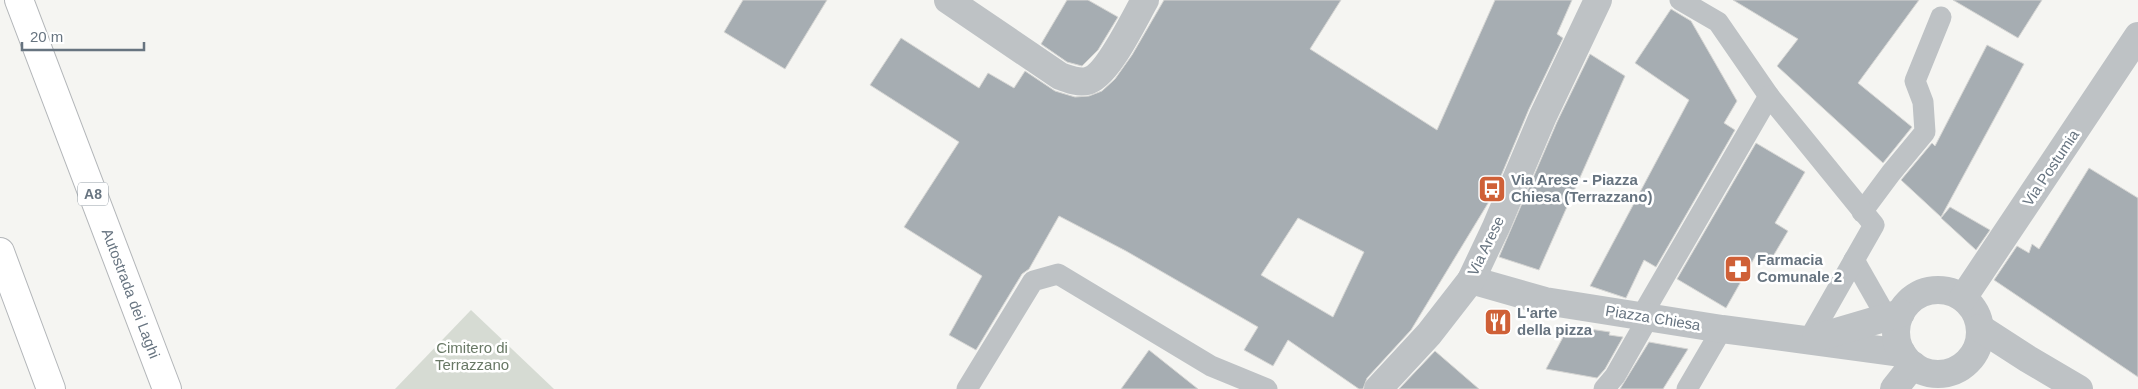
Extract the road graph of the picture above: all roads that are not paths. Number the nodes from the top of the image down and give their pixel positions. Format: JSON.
{"nodes":[{"id":1,"x":19,"y":0,"type":"edge"},
{"id":2,"x":948,"y":0,"type":"edge"},
{"id":3,"x":1145,"y":0,"type":"edge"},
{"id":4,"x":1598,"y":0,"type":"edge"},
{"id":5,"x":1680,"y":0,"type":"edge"},
{"id":6,"x":1942,"y":17,"type":"dead end"},
{"id":7,"x":2138,"y":36,"type":"edge"},
{"id":8,"x":1769,"y":96,"type":"junction"},
{"id":9,"x":1862,"y":212,"type":"junction"},
{"id":10,"x":0,"y":252,"type":"edge"},
{"id":11,"x":1854,"y":260,"type":"junction"},
{"id":12,"x":1471,"y":280,"type":"junction"},
{"id":13,"x":1963,"y":298,"type":"junction"},
{"id":14,"x":1894,"y":315,"type":"junction"},
{"id":15,"x":1644,"y":317,"type":"junction"},
{"id":16,"x":1980,"y":328,"type":"junction"},
{"id":17,"x":1722,"y":329,"type":"junction"},
{"id":18,"x":1808,"y":341,"type":"junction"},
{"id":19,"x":2021,"y":355,"type":"junction"},
{"id":20,"x":1973,"y":356,"type":"junction"},
{"id":21,"x":1907,"y":359,"type":"junction"},
{"id":22,"x":1948,"y":381,"type":"edge"},
{"id":23,"x":51,"y":389,"type":"edge"},
{"id":24,"x":167,"y":389,"type":"edge"},
{"id":25,"x":968,"y":389,"type":"edge"},
{"id":26,"x":1268,"y":389,"type":"edge"},
{"id":27,"x":1378,"y":389,"type":"edge"},
{"id":28,"x":1604,"y":389,"type":"edge"},
{"id":29,"x":1687,"y":389,"type":"edge"},
{"id":30,"x":1894,"y":389,"type":"edge"},
{"id":31,"x":2079,"y":389,"type":"edge"}],
"edges":[{"from":1,"to":24,"type":"highway","name":"Autostrada dei Laghi","number":"A8"},
{"from":2,"to":3,"type":"street"},
{"from":4,"to":12,"type":"street","name":"Via Arese"},
{"from":5,"to":8,"type":"lane"},
{"from":6,"to":9,"type":"lane"},
{"from":7,"to":13,"type":"street","name":"Via Postumia"},
{"from":8,"to":9,"type":"lane"},
{"from":8,"to":15,"type":"lane"},
{"from":9,"to":11,"type":"lane"},
{"from":10,"to":23,"type":"highway"},
{"from":11,"to":14,"type":"lane"},
{"from":11,"to":18,"type":"lane"},
{"from":12,"to":15,"type":"street","name":"Piazza Chiesa"},
{"from":12,"to":27,"type":"street","name":"Via Arese"},
{"from":13,"to":14,"type":"street"},
{"from":13,"to":16,"type":"street"},
{"from":14,"to":18,"type":"street","name":"Piazza Chiesa"},
{"from":14,"to":21,"type":"street"},
{"from":15,"to":17,"type":"street","name":"Piazza Chiesa"},
{"from":15,"to":28,"type":"lane"},
{"from":16,"to":19,"type":"street"},
{"from":16,"to":20,"type":"street"},
{"from":17,"to":18,"type":"street","name":"Piazza Chiesa"},
{"from":17,"to":29,"type":"lane"},
{"from":18,"to":21,"type":"street","name":"Piazza Chiesa"},
{"from":19,"to":20,"type":"street"},
{"from":19,"to":31,"type":"street"},
{"from":20,"to":22,"type":"street"},
{"from":21,"to":22,"type":"street"},
{"from":21,"to":30,"type":"street"},
{"from":25,"to":26,"type":"lane"}]}
